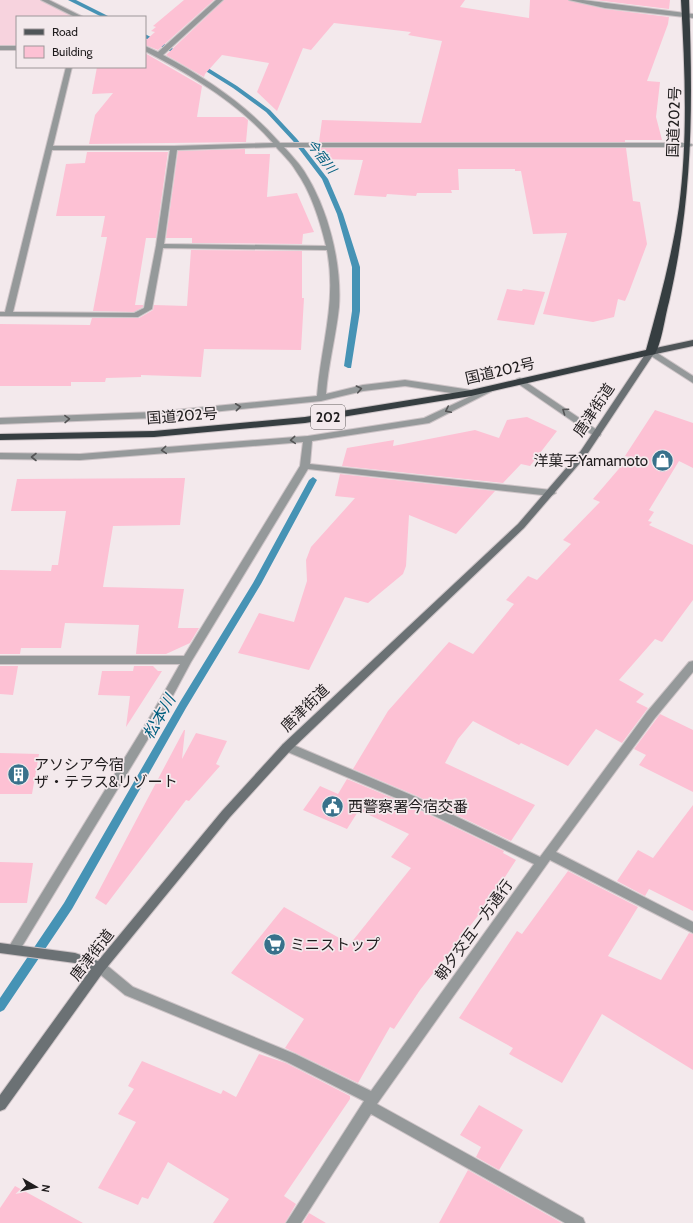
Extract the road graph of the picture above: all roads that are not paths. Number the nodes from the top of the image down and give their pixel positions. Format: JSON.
{"nodes":[{"id":1,"x":44,"y":0,"type":"edge"},
{"id":2,"x":220,"y":0,"type":"edge"},
{"id":3,"x":572,"y":0,"type":"edge"},
{"id":4,"x":686,"y":0,"type":"edge"},
{"id":5,"x":78,"y":16,"type":"edge"},
{"id":6,"x":690,"y":16,"type":"edge"},
{"id":7,"x":0,"y":48,"type":"edge"},
{"id":8,"x":16,"y":48,"type":"edge"},
{"id":9,"x":146,"y":48,"type":"edge"},
{"id":10,"x":160,"y":55,"type":"junction"},
{"id":11,"x":69,"y":68,"type":"edge"},
{"id":12,"x":279,"y":145,"type":"junction"},
{"id":13,"x":689,"y":145,"type":"junction"},
{"id":14,"x":50,"y":148,"type":"junction"},
{"id":15,"x":174,"y":148,"type":"junction"},
{"id":16,"x":160,"y":246,"type":"junction"},
{"id":17,"x":330,"y":248,"type":"junction"},
{"id":18,"x":4,"y":315,"type":"edge"},
{"id":19,"x":693,"y":343,"type":"edge"},
{"id":20,"x":650,"y":352,"type":"junction"},
{"id":21,"x":693,"y":380,"type":"edge"},
{"id":22,"x":520,"y":381,"type":"junction"},
{"id":23,"x":495,"y":387,"type":"junction"},
{"id":24,"x":471,"y":393,"type":"junction"},
{"id":25,"x":322,"y":398,"type":"junction"},
{"id":26,"x":0,"y":421,"type":"edge"},
{"id":27,"x":597,"y":434,"type":"junction"},
{"id":28,"x":0,"y":437,"type":"edge"},
{"id":29,"x":308,"y":439,"type":"junction"},
{"id":30,"x":0,"y":456,"type":"edge"},
{"id":31,"x":305,"y":466,"type":"junction"},
{"id":32,"x":551,"y":493,"type":"junction"},
{"id":33,"x":0,"y":660,"type":"edge"},
{"id":34,"x":186,"y":660,"type":"junction"},
{"id":35,"x":693,"y":665,"type":"edge"},
{"id":36,"x":287,"y":747,"type":"junction"},
{"id":37,"x":545,"y":858,"type":"junction"},
{"id":38,"x":693,"y":928,"type":"edge"},
{"id":39,"x":0,"y":948,"type":"edge"},
{"id":40,"x":14,"y":949,"type":"junction"},
{"id":41,"x":100,"y":967,"type":"junction"},
{"id":42,"x":371,"y":1102,"type":"junction"},
{"id":43,"x":0,"y":1105,"type":"edge"},
{"id":44,"x":293,"y":1223,"type":"edge"},
{"id":45,"x":578,"y":1223,"type":"edge"}],
"edges":[{"from":1,"to":5,"type":"street"},
{"from":2,"to":10,"type":"street"},
{"from":3,"to":6,"type":"street"},
{"from":4,"to":6,"type":"highway","name":"国道202号"},
{"from":6,"to":13,"type":"highway","name":"国道202号"},
{"from":7,"to":8,"type":"street"},
{"from":9,"to":10,"type":"street"},
{"from":10,"to":12,"type":"street"},
{"from":11,"to":14,"type":"street"},
{"from":12,"to":13,"type":"street"},
{"from":12,"to":15,"type":"street"},
{"from":12,"to":17,"type":"street"},
{"from":13,"to":20,"type":"highway","name":"国道202号"},
{"from":14,"to":15,"type":"street"},
{"from":14,"to":18,"type":"street"},
{"from":15,"to":16,"type":"street"},
{"from":16,"to":17,"type":"street"},
{"from":16,"to":18,"type":"street"},
{"from":17,"to":25,"type":"street"},
{"from":19,"to":20,"type":"main road"},
{"from":20,"to":21,"type":"street"},
{"from":20,"to":22,"type":"highway","name":"国道202号","number":"202"},
{"from":20,"to":27,"type":"street","name":"唐津街道"},
{"from":22,"to":23,"type":"highway","name":"国道202号","number":"202"},
{"from":27,"to":22,"type":"street","one_way":true},
{"from":23,"to":24,"type":"highway","name":"国道202号","number":"202"},
{"from":23,"to":29,"type":"street","one_way":true},
{"from":25,"to":24,"type":"street","one_way":true},
{"from":24,"to":28,"type":"highway","name":"国道202号","number":"202"},
{"from":26,"to":25,"type":"street","one_way":true},
{"from":27,"to":32,"type":"street","name":"唐津街道"},
{"from":29,"to":30,"type":"street","one_way":true},
{"from":29,"to":31,"type":"street"},
{"from":31,"to":32,"type":"street"},
{"from":31,"to":34,"type":"street"},
{"from":32,"to":36,"type":"street","name":"唐津街道"},
{"from":33,"to":34,"type":"street"},
{"from":34,"to":40,"type":"street"},
{"from":35,"to":37,"type":"street","name":"朝夕交互一方通行"},
{"from":36,"to":37,"type":"street"},
{"from":36,"to":41,"type":"street","name":"唐津街道"},
{"from":37,"to":38,"type":"street"},
{"from":37,"to":42,"type":"street","name":"朝夕交互一方通行"},
{"from":39,"to":40,"type":"street"},
{"from":40,"to":41,"type":"street"},
{"from":41,"to":42,"type":"street"},
{"from":41,"to":43,"type":"street","name":"唐津街道"},
{"from":42,"to":44,"type":"street","name":"朝夕交互一方通行"},
{"from":42,"to":45,"type":"street"}]}
